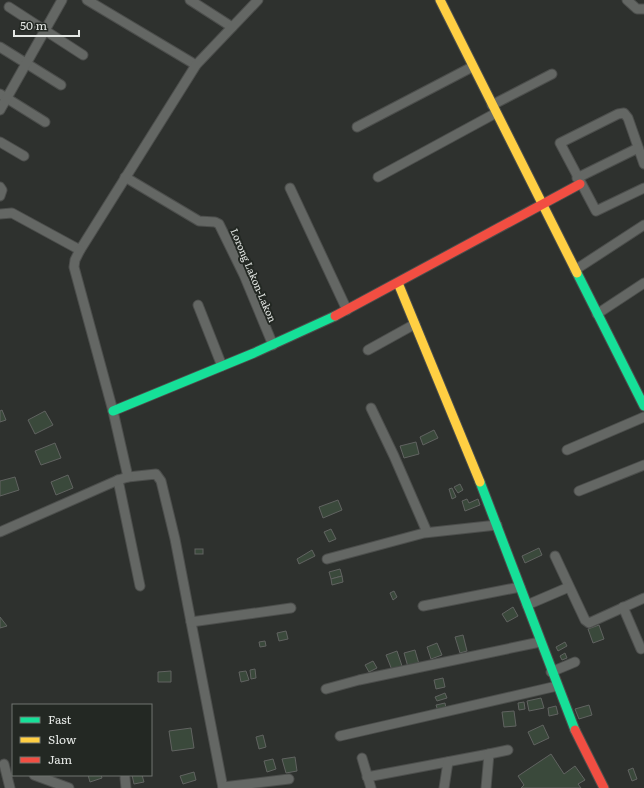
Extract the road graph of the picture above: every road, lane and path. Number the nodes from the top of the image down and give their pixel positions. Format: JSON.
{"nodes":[{"id":1,"x":62,"y":0,"type":"edge"},
{"id":2,"x":87,"y":0,"type":"edge"},
{"id":3,"x":190,"y":0,"type":"edge"},
{"id":4,"x":258,"y":0,"type":"edge"},
{"id":5,"x":440,"y":0,"type":"edge"},
{"id":6,"x":627,"y":0,"type":"edge"},
{"id":7,"x":9,"y":7,"type":"dead end"},
{"id":8,"x":644,"y":9,"type":"edge"},
{"id":9,"x":232,"y":27,"type":"junction"},
{"id":10,"x":46,"y":29,"type":"junction"},
{"id":11,"x":0,"y":47,"type":"edge"},
{"id":12,"x":83,"y":55,"type":"dead end"},
{"id":13,"x":26,"y":63,"type":"junction"},
{"id":14,"x":196,"y":65,"type":"junction"},
{"id":15,"x":472,"y":66,"type":"junction"},
{"id":16,"x":552,"y":74,"type":"dead end"},
{"id":17,"x":61,"y":84,"type":"dead end"},
{"id":18,"x":3,"y":96,"type":"edge"},
{"id":19,"x":494,"y":109,"type":"junction"},
{"id":20,"x":0,"y":110,"type":"edge"},
{"id":21,"x":45,"y":122,"type":"dead end"},
{"id":22,"x":357,"y":127,"type":"dead end"},
{"id":23,"x":0,"y":142,"type":"edge"},
{"id":24,"x":638,"y":148,"type":"junction"},
{"id":25,"x":24,"y":156,"type":"dead end"},
{"id":26,"x":644,"y":164,"type":"edge"},
{"id":27,"x":125,"y":177,"type":"junction"},
{"id":28,"x":378,"y":177,"type":"dead end"},
{"id":29,"x":579,"y":181,"type":"junction"},
{"id":30,"x":0,"y":187,"type":"edge"},
{"id":31,"x":290,"y":188,"type":"dead end"},
{"id":32,"x":644,"y":188,"type":"edge"},
{"id":33,"x":0,"y":196,"type":"edge"},
{"id":34,"x":542,"y":204,"type":"junction"},
{"id":35,"x":0,"y":214,"type":"edge"},
{"id":36,"x":644,"y":224,"type":"edge"},
{"id":37,"x":80,"y":250,"type":"junction"},
{"id":38,"x":575,"y":270,"type":"junction"},
{"id":39,"x":398,"y":283,"type":"junction"},
{"id":40,"x":644,"y":283,"type":"edge"},
{"id":41,"x":198,"y":305,"type":"dead end"},
{"id":42,"x":347,"y":310,"type":"junction"},
{"id":43,"x":597,"y":314,"type":"junction"},
{"id":44,"x":415,"y":324,"type":"junction"},
{"id":45,"x":273,"y":345,"type":"junction"},
{"id":46,"x":368,"y":350,"type":"dead end"},
{"id":47,"x":222,"y":366,"type":"junction"},
{"id":48,"x":644,"y":406,"type":"edge"},
{"id":49,"x":371,"y":408,"type":"dead end"},
{"id":50,"x":113,"y":411,"type":"junction"},
{"id":51,"x":644,"y":416,"type":"edge"},
{"id":52,"x":567,"y":450,"type":"dead end"},
{"id":53,"x":644,"y":465,"type":"edge"},
{"id":54,"x":128,"y":477,"type":"junction"},
{"id":55,"x":118,"y":480,"type":"junction"},
{"id":56,"x":579,"y":491,"type":"dead end"},
{"id":57,"x":497,"y":525,"type":"junction"},
{"id":58,"x":0,"y":532,"type":"edge"},
{"id":59,"x":427,"y":532,"type":"junction"},
{"id":60,"x":555,"y":556,"type":"dead end"},
{"id":61,"x":327,"y":559,"type":"dead end"},
{"id":62,"x":140,"y":586,"type":"dead end"},
{"id":63,"x":520,"y":587,"type":"junction"},
{"id":64,"x":569,"y":587,"type":"junction"},
{"id":65,"x":644,"y":598,"type":"edge"},
{"id":66,"x":527,"y":605,"type":"junction"},
{"id":67,"x":423,"y":606,"type":"dead end"},
{"id":68,"x":291,"y":608,"type":"dead end"},
{"id":69,"x":623,"y":608,"type":"junction"},
{"id":70,"x":192,"y":622,"type":"junction"},
{"id":71,"x":540,"y":642,"type":"junction"},
{"id":72,"x":641,"y":649,"type":"dead end"},
{"id":73,"x":575,"y":662,"type":"dead end"},
{"id":74,"x":551,"y":672,"type":"junction"},
{"id":75,"x":557,"y":686,"type":"junction"},
{"id":76,"x":326,"y":689,"type":"dead end"},
{"id":77,"x":340,"y":736,"type":"dead end"},
{"id":78,"x":508,"y":750,"type":"dead end"},
{"id":79,"x":489,"y":754,"type":"junction"},
{"id":80,"x":362,"y":758,"type":"dead end"},
{"id":81,"x":448,"y":762,"type":"junction"},
{"id":82,"x":2,"y":763,"type":"edge"},
{"id":83,"x":12,"y":767,"type":"edge"},
{"id":84,"x":37,"y":776,"type":"edge"},
{"id":85,"x":368,"y":777,"type":"junction"},
{"id":86,"x":125,"y":778,"type":"dead end"},
{"id":87,"x":289,"y":779,"type":"dead end"},
{"id":88,"x":10,"y":788,"type":"edge"},
{"id":89,"x":69,"y":788,"type":"edge"},
{"id":90,"x":126,"y":788,"type":"edge"},
{"id":91,"x":223,"y":788,"type":"edge"},
{"id":92,"x":371,"y":788,"type":"edge"},
{"id":93,"x":444,"y":788,"type":"edge"},
{"id":94,"x":486,"y":788,"type":"edge"},
{"id":95,"x":604,"y":788,"type":"edge"}],
"edges":[{"from":1,"to":10,"type":"street"},
{"from":2,"to":14,"type":"street"},
{"from":3,"to":9,"type":"street"},
{"from":4,"to":9,"type":"street"},
{"from":5,"to":15,"type":"street"},
{"from":6,"to":8,"type":"street"},
{"from":7,"to":10,"type":"street"},
{"from":9,"to":14,"type":"street"},
{"from":10,"to":12,"type":"street"},
{"from":10,"to":13,"type":"street"},
{"from":11,"to":13,"type":"street"},
{"from":13,"to":17,"type":"street"},
{"from":13,"to":18,"type":"street"},
{"from":14,"to":27,"type":"street"},
{"from":15,"to":19,"type":"street"},
{"from":15,"to":22,"type":"street"},
{"from":16,"to":19,"type":"street"},
{"from":18,"to":20,"type":"street"},
{"from":18,"to":21,"type":"street"},
{"from":19,"to":28,"type":"street"},
{"from":19,"to":34,"type":"street"},
{"from":23,"to":25,"type":"street"},
{"from":24,"to":26,"type":"street"},
{"from":24,"to":29,"type":"street"},
{"from":24,"to":29,"type":"street"},
{"from":27,"to":37,"type":"street"},
{"from":27,"to":45,"type":"street","name":"Lorong Lakon-Lakon"},
{"from":29,"to":32,"type":"street"},
{"from":29,"to":34,"type":"street"},
{"from":30,"to":33,"type":"street"},
{"from":31,"to":42,"type":"street"},
{"from":34,"to":38,"type":"street"},
{"from":34,"to":39,"type":"street"},
{"from":35,"to":37,"type":"street"},
{"from":36,"to":38,"type":"street"},
{"from":37,"to":50,"type":"street"},
{"from":38,"to":43,"type":"street"},
{"from":39,"to":42,"type":"street"},
{"from":39,"to":44,"type":"street"},
{"from":40,"to":43,"type":"street"},
{"from":41,"to":47,"type":"street"},
{"from":42,"to":45,"type":"street"},
{"from":43,"to":48,"type":"street"},
{"from":44,"to":46,"type":"street"},
{"from":44,"to":57,"type":"street"},
{"from":45,"to":47,"type":"street"},
{"from":47,"to":50,"type":"street"},
{"from":49,"to":59,"type":"street"},
{"from":50,"to":54,"type":"street"},
{"from":51,"to":52,"type":"street"},
{"from":53,"to":56,"type":"street"},
{"from":54,"to":55,"type":"street"},
{"from":54,"to":70,"type":"street"},
{"from":55,"to":58,"type":"street"},
{"from":55,"to":62,"type":"street"},
{"from":57,"to":59,"type":"street"},
{"from":57,"to":63,"type":"street"},
{"from":59,"to":61,"type":"street"},
{"from":60,"to":64,"type":"street"},
{"from":63,"to":66,"type":"street"},
{"from":63,"to":67,"type":"street"},
{"from":64,"to":66,"type":"street"},
{"from":64,"to":69,"type":"street"},
{"from":65,"to":69,"type":"street"},
{"from":66,"to":71,"type":"street"},
{"from":68,"to":70,"type":"street"},
{"from":69,"to":72,"type":"street"},
{"from":70,"to":91,"type":"street"},
{"from":71,"to":74,"type":"street"},
{"from":71,"to":76,"type":"street"},
{"from":73,"to":74,"type":"street"},
{"from":74,"to":75,"type":"street"},
{"from":75,"to":77,"type":"street"},
{"from":75,"to":95,"type":"street"},
{"from":78,"to":79,"type":"street"},
{"from":79,"to":81,"type":"street"},
{"from":79,"to":94,"type":"street"},
{"from":80,"to":85,"type":"street"},
{"from":81,"to":85,"type":"street"},
{"from":81,"to":93,"type":"street"},
{"from":82,"to":83,"type":"street"},
{"from":82,"to":88,"type":"street"},
{"from":84,"to":89,"type":"street"},
{"from":85,"to":92,"type":"street"},
{"from":86,"to":90,"type":"street"},
{"from":87,"to":91,"type":"street"}]}
